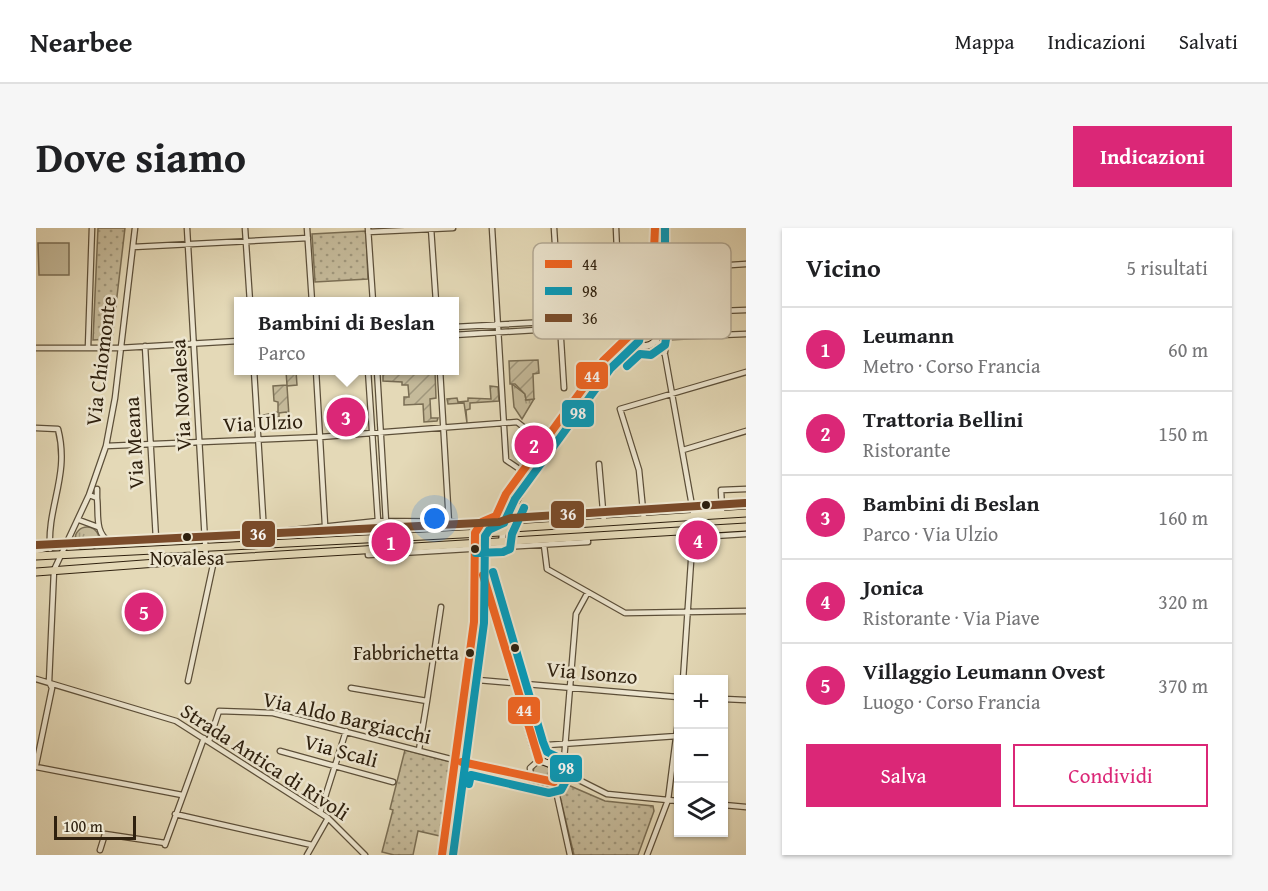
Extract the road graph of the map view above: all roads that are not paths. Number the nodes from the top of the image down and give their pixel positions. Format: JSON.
{"nodes":[{"id":1,"x":92,"y":228,"type":"edge"},
{"id":2,"x":135,"y":228,"type":"edge"},
{"id":3,"x":187,"y":228,"type":"edge"},
{"id":4,"x":245,"y":228,"type":"edge"},
{"id":5,"x":307,"y":228,"type":"edge"},
{"id":6,"x":453,"y":228,"type":"edge"},
{"id":7,"x":492,"y":228,"type":"edge"},
{"id":8,"x":554,"y":228,"type":"edge"},
{"id":9,"x":616,"y":228,"type":"edge"},
{"id":10,"x":431,"y":229,"type":"edge"},
{"id":11,"x":368,"y":230,"type":"edge"},
{"id":12,"x":308,"y":238,"type":"junction"},
{"id":13,"x":246,"y":240,"type":"junction"},
{"id":14,"x":555,"y":243,"type":"edge"},
{"id":15,"x":617,"y":243,"type":"edge"},
{"id":16,"x":188,"y":244,"type":"junction"},
{"id":17,"x":133,"y":247,"type":"junction"},
{"id":18,"x":746,"y":264,"type":"edge"},
{"id":19,"x":731,"y":265,"type":"edge"},
{"id":20,"x":250,"y":297,"type":"edge"},
{"id":21,"x":312,"y":297,"type":"edge"},
{"id":22,"x":373,"y":297,"type":"edge"},
{"id":23,"x":436,"y":297,"type":"edge"},
{"id":24,"x":746,"y":310,"type":"edge"},
{"id":25,"x":731,"y":311,"type":"edge"},
{"id":26,"x":533,"y":323,"type":"edge"},
{"id":27,"x":498,"y":325,"type":"junction"},
{"id":28,"x":459,"y":327,"type":"edge"},
{"id":29,"x":533,"y":330,"type":"edge"},
{"id":30,"x":499,"y":333,"type":"junction"},
{"id":31,"x":746,"y":334,"type":"edge"},
{"id":32,"x":459,"y":335,"type":"edge"},
{"id":33,"x":731,"y":335,"type":"edge"},
{"id":34,"x":561,"y":339,"type":"edge"},
{"id":35,"x":623,"y":339,"type":"edge"},
{"id":36,"x":634,"y":339,"type":"edge"},
{"id":37,"x":656,"y":339,"type":"joint"},
{"id":38,"x":666,"y":339,"type":"edge"},
{"id":39,"x":234,"y":340,"type":"edge"},
{"id":40,"x":194,"y":343,"type":"junction"},
{"id":41,"x":636,"y":343,"type":"junction"},
{"id":42,"x":145,"y":346,"type":"junction"},
{"id":43,"x":36,"y":348,"type":"edge"},
{"id":44,"x":88,"y":348,"type":"junction"},
{"id":45,"x":119,"y":348,"type":"junction"},
{"id":46,"x":665,"y":355,"type":"junction"},
{"id":47,"x":746,"y":372,"type":"edge"},
{"id":48,"x":254,"y":375,"type":"edge"},
{"id":49,"x":316,"y":375,"type":"edge"},
{"id":50,"x":368,"y":375,"type":"edge"},
{"id":51,"x":377,"y":375,"type":"edge"},
{"id":52,"x":440,"y":375,"type":"edge"},
{"id":53,"x":564,"y":388,"type":"dead end"},
{"id":54,"x":672,"y":393,"type":"junction"},
{"id":55,"x":504,"y":423,"type":"junction"},
{"id":56,"x":444,"y":427,"type":"junction"},
{"id":57,"x":36,"y":428,"type":"edge"},
{"id":58,"x":526,"y":429,"type":"dead end"},
{"id":59,"x":746,"y":431,"type":"edge"},
{"id":60,"x":381,"y":432,"type":"junction"},
{"id":61,"x":372,"y":433,"type":"junction"},
{"id":62,"x":320,"y":437,"type":"junction"},
{"id":63,"x":258,"y":439,"type":"junction"},
{"id":64,"x":200,"y":442,"type":"junction"},
{"id":65,"x":151,"y":445,"type":"junction"},
{"id":66,"x":106,"y":447,"type":"junction"},
{"id":67,"x":683,"y":450,"type":"junction"},
{"id":68,"x":599,"y":464,"type":"dead end"},
{"id":69,"x":522,"y":472,"type":"junction"},
{"id":70,"x":531,"y":477,"type":"junction"},
{"id":71,"x":97,"y":489,"type":"dead end"},
{"id":72,"x":746,"y":489,"type":"edge"},
{"id":73,"x":89,"y":495,"type":"junction"},
{"id":74,"x":97,"y":498,"type":"junction"},
{"id":75,"x":574,"y":506,"type":"dead end"},
{"id":76,"x":722,"y":512,"type":"junction"},
{"id":77,"x":746,"y":513,"type":"edge"},
{"id":78,"x":694,"y":514,"type":"junction"},
{"id":79,"x":79,"y":520,"type":"junction"},
{"id":80,"x":644,"y":520,"type":"junction"},
{"id":81,"x":378,"y":521,"type":"junction"},
{"id":82,"x":386,"y":522,"type":"junction"},
{"id":83,"x":482,"y":522,"type":"junction"},
{"id":84,"x":604,"y":522,"type":"junction"},
{"id":85,"x":449,"y":523,"type":"junction"},
{"id":86,"x":575,"y":524,"type":"junction"},
{"id":87,"x":325,"y":525,"type":"junction"},
{"id":88,"x":98,"y":527,"type":"junction"},
{"id":89,"x":746,"y":527,"type":"edge"},
{"id":90,"x":708,"y":529,"type":"junction"},
{"id":91,"x":692,"y":530,"type":"junction"},
{"id":92,"x":501,"y":532,"type":"junction"},
{"id":93,"x":264,"y":533,"type":"junction"},
{"id":94,"x":476,"y":533,"type":"junction"},
{"id":95,"x":746,"y":534,"type":"edge"},
{"id":96,"x":206,"y":537,"type":"junction"},
{"id":97,"x":587,"y":537,"type":"junction"},
{"id":98,"x":156,"y":539,"type":"junction"},
{"id":99,"x":330,"y":542,"type":"junction"},
{"id":100,"x":502,"y":542,"type":"junction"},
{"id":101,"x":68,"y":544,"type":"junction"},
{"id":102,"x":544,"y":545,"type":"junction"},
{"id":103,"x":205,"y":546,"type":"junction"},
{"id":104,"x":50,"y":549,"type":"junction"},
{"id":105,"x":476,"y":549,"type":"junction"},
{"id":106,"x":36,"y":551,"type":"edge"},
{"id":107,"x":330,"y":552,"type":"junction"},
{"id":108,"x":60,"y":555,"type":"junction"},
{"id":109,"x":36,"y":556,"type":"edge"},
{"id":110,"x":206,"y":559,"type":"junction"},
{"id":111,"x":54,"y":570,"type":"junction"},
{"id":112,"x":36,"y":572,"type":"edge"},
{"id":113,"x":486,"y":584,"type":"junction"},
{"id":114,"x":476,"y":585,"type":"junction"},
{"id":115,"x":588,"y":592,"type":"junction"},
{"id":116,"x":441,"y":607,"type":"dead end"},
{"id":117,"x":746,"y":611,"type":"edge"},
{"id":118,"x":688,"y":612,"type":"junction"},
{"id":119,"x":683,"y":675,"type":"edge"},
{"id":120,"x":36,"y":679,"type":"edge"},
{"id":121,"x":466,"y":680,"type":"junction"},
{"id":122,"x":188,"y":681,"type":"dead end"},
{"id":123,"x":49,"y":682,"type":"junction"},
{"id":124,"x":514,"y":683,"type":"junction"},
{"id":125,"x":569,"y":687,"type":"junction"},
{"id":126,"x":351,"y":688,"type":"dead end"},
{"id":127,"x":674,"y":697,"type":"edge"},
{"id":128,"x":728,"y":699,"type":"edge"},
{"id":129,"x":746,"y":700,"type":"edge"},
{"id":130,"x":427,"y":701,"type":"junction"},
{"id":131,"x":346,"y":731,"type":"junction"},
{"id":132,"x":674,"y":736,"type":"edge"},
{"id":133,"x":206,"y":739,"type":"junction"},
{"id":134,"x":565,"y":743,"type":"junction"},
{"id":135,"x":533,"y":746,"type":"junction"},
{"id":136,"x":419,"y":750,"type":"junction"},
{"id":137,"x":280,"y":751,"type":"dead end"},
{"id":138,"x":539,"y":760,"type":"junction"},
{"id":139,"x":459,"y":761,"type":"junction"},
{"id":140,"x":674,"y":765,"type":"edge"},
{"id":141,"x":36,"y":766,"type":"edge"},
{"id":142,"x":336,"y":766,"type":"junction"},
{"id":143,"x":561,"y":771,"type":"junction"},
{"id":144,"x":531,"y":779,"type":"junction"},
{"id":145,"x":393,"y":782,"type":"dead end"},
{"id":146,"x":554,"y":782,"type":"junction"},
{"id":147,"x":182,"y":795,"type":"junction"},
{"id":148,"x":668,"y":800,"type":"junction"},
{"id":149,"x":674,"y":801,"type":"edge"},
{"id":150,"x":728,"y":805,"type":"edge"},
{"id":151,"x":746,"y":807,"type":"edge"},
{"id":152,"x":320,"y":813,"type":"junction"},
{"id":153,"x":175,"y":814,"type":"junction"},
{"id":154,"x":328,"y":819,"type":"junction"},
{"id":155,"x":312,"y":845,"type":"junction"},
{"id":156,"x":100,"y":850,"type":"dead end"},
{"id":157,"x":307,"y":855,"type":"edge"},
{"id":158,"x":365,"y":855,"type":"edge"},
{"id":159,"x":442,"y":855,"type":"edge"},
{"id":160,"x":448,"y":855,"type":"edge"},
{"id":161,"x":570,"y":855,"type":"edge"},
{"id":162,"x":647,"y":855,"type":"edge"}],
"edges":[{"from":1,"to":44,"type":"street"},
{"from":2,"to":17,"type":"street","name":"Via Chiomonte"},
{"from":3,"to":16,"type":"street","name":"Via Novalesa"},
{"from":4,"to":13,"type":"street"},
{"from":5,"to":12,"type":"street"},
{"from":6,"to":10,"type":"street"},
{"from":7,"to":27,"type":"street"},
{"from":8,"to":14,"type":"street"},
{"from":9,"to":15,"type":"street"},
{"from":10,"to":11,"type":"street"},
{"from":10,"to":23,"type":"street"},
{"from":11,"to":22,"type":"street"},
{"from":12,"to":13,"type":"street"},
{"from":12,"to":21,"type":"street"},
{"from":13,"to":16,"type":"street"},
{"from":13,"to":20,"type":"street"},
{"from":16,"to":17,"type":"street"},
{"from":16,"to":40,"type":"street","name":"Via Novalesa"},
{"from":17,"to":45,"type":"street","name":"Via Chiomonte"},
{"from":18,"to":19,"type":"street"},
{"from":24,"to":25,"type":"street"},
{"from":26,"to":27,"type":"street"},
{"from":27,"to":28,"type":"street"},
{"from":27,"to":30,"type":"street"},
{"from":29,"to":30,"type":"street"},
{"from":30,"to":32,"type":"street"},
{"from":30,"to":55,"type":"street"},
{"from":31,"to":33,"type":"street"},
{"from":34,"to":53,"type":"street"},
{"from":35,"to":69,"type":"street"},
{"from":36,"to":41,"type":"street"},
{"from":37,"to":41,"type":"street"},
{"from":37,"to":46,"type":"street"},
{"from":38,"to":46,"type":"street"},
{"from":39,"to":40,"type":"street"},
{"from":40,"to":42,"type":"street"},
{"from":40,"to":64,"type":"street","name":"Via Novalesa"},
{"from":41,"to":70,"type":"street"},
{"from":42,"to":45,"type":"street"},
{"from":42,"to":65,"type":"street","name":"Via Meana"},
{"from":43,"to":44,"type":"street"},
{"from":44,"to":45,"type":"street"},
{"from":45,"to":66,"type":"street","name":"Via Chiomonte"},
{"from":46,"to":54,"type":"street"},
{"from":47,"to":54,"type":"street"},
{"from":48,"to":63,"type":"street"},
{"from":49,"to":62,"type":"street"},
{"from":50,"to":61,"type":"street"},
{"from":51,"to":60,"type":"street"},
{"from":52,"to":56,"type":"street"},
{"from":54,"to":67,"type":"street"},
{"from":54,"to":80,"type":"street"},
{"from":55,"to":56,"type":"street","name":"Via Ulzio"},
{"from":55,"to":58,"type":"street","name":"Via Ulzio"},
{"from":55,"to":69,"type":"street"},
{"from":56,"to":60,"type":"street","name":"Via Ulzio"},
{"from":56,"to":85,"type":"street"},
{"from":57,"to":104,"type":"street"},
{"from":59,"to":67,"type":"street"},
{"from":60,"to":61,"type":"street","name":"Via Ulzio"},
{"from":60,"to":82,"type":"street"},
{"from":61,"to":62,"type":"street","name":"Via Ulzio"},
{"from":61,"to":81,"type":"street"},
{"from":62,"to":63,"type":"street","name":"Via Ulzio"},
{"from":62,"to":87,"type":"street"},
{"from":63,"to":64,"type":"street","name":"Via Ulzio"},
{"from":63,"to":93,"type":"street"},
{"from":64,"to":65,"type":"street","name":"Via Ulzio"},
{"from":64,"to":96,"type":"street","name":"Via Novalesa"},
{"from":65,"to":66,"type":"street","name":"Via Ulzio"},
{"from":65,"to":98,"type":"street","name":"Via Meana"},
{"from":66,"to":73,"type":"street","name":"Via Chiomonte"},
{"from":67,"to":78,"type":"street"},
{"from":68,"to":84,"type":"street"},
{"from":69,"to":70,"type":"street"},
{"from":69,"to":83,"type":"street"},
{"from":70,"to":92,"type":"street"},
{"from":71,"to":74,"type":"street"},
{"from":72,"to":76,"type":"street"},
{"from":73,"to":74,"type":"street"},
{"from":73,"to":79,"type":"street","name":"Via Chiomonte"},
{"from":74,"to":88,"type":"street"},
{"from":75,"to":86,"type":"street"},
{"from":76,"to":77,"type":"main road"},
{"from":76,"to":78,"type":"main road"},
{"from":78,"to":80,"type":"main road"},
{"from":78,"to":91,"type":"street"},
{"from":79,"to":88,"type":"street"},
{"from":79,"to":101,"type":"street","name":"Via Chiomonte"},
{"from":80,"to":84,"type":"main road"},
{"from":81,"to":82,"type":"street"},
{"from":81,"to":87,"type":"street"},
{"from":82,"to":85,"type":"street"},
{"from":83,"to":85,"type":"street"},
{"from":83,"to":92,"type":"street"},
{"from":83,"to":94,"type":"street"},
{"from":84,"to":86,"type":"main road"},
{"from":86,"to":92,"type":"main road"},
{"from":87,"to":93,"type":"street"},
{"from":88,"to":98,"type":"street"},
{"from":89,"to":90,"type":"main road"},
{"from":90,"to":91,"type":"main road"},
{"from":90,"to":95,"type":"street"},
{"from":91,"to":97,"type":"main road"},
{"from":91,"to":118,"type":"street"},
{"from":92,"to":94,"type":"main road"},
{"from":92,"to":100,"type":"street"},
{"from":93,"to":96,"type":"street"},
{"from":94,"to":99,"type":"main road"},
{"from":94,"to":105,"type":"street"},
{"from":96,"to":98,"type":"street"},
{"from":96,"to":103,"type":"street","name":"Via Novalesa"},
{"from":97,"to":100,"type":"main road"},
{"from":97,"to":102,"type":"street"},
{"from":99,"to":103,"type":"main road"},
{"from":99,"to":107,"type":"street"},
{"from":100,"to":105,"type":"main road"},
{"from":101,"to":104,"type":"street"},
{"from":101,"to":108,"type":"street","name":"Via Chiomonte"},
{"from":102,"to":105,"type":"street"},
{"from":102,"to":115,"type":"street"},
{"from":103,"to":108,"type":"main road"},
{"from":103,"to":110,"type":"street","name":"Via Novalesa"},
{"from":104,"to":106,"type":"street"},
{"from":105,"to":107,"type":"main road"},
{"from":105,"to":113,"type":"street"},
{"from":105,"to":114,"type":"street"},
{"from":107,"to":110,"type":"main road"},
{"from":108,"to":109,"type":"main road"},
{"from":108,"to":111,"type":"street","name":"Via Chiomonte"},
{"from":110,"to":111,"type":"main road"},
{"from":110,"to":122,"type":"street","name":"Via Novalesa"},
{"from":111,"to":112,"type":"main road"},
{"from":111,"to":123,"type":"street","name":"Via Chiomonte"},
{"from":113,"to":114,"type":"street"},
{"from":113,"to":124,"type":"street"},
{"from":114,"to":121,"type":"street"},
{"from":115,"to":118,"type":"street"},
{"from":115,"to":125,"type":"street"},
{"from":116,"to":130,"type":"street"},
{"from":117,"to":118,"type":"street"},
{"from":118,"to":119,"type":"street"},
{"from":120,"to":123,"type":"street","name":"Strada Antica di Rivoli"},
{"from":121,"to":124,"type":"street","name":"Via Isonzo"},
{"from":121,"to":139,"type":"street"},
{"from":123,"to":133,"type":"street","name":"Strada Antica di Rivoli"},
{"from":123,"to":141,"type":"street","name":"Via Chiomonte"},
{"from":124,"to":125,"type":"street","name":"Via Isonzo"},
{"from":124,"to":135,"type":"street"},
{"from":125,"to":127,"type":"street","name":"Via Isonzo"},
{"from":125,"to":134,"type":"street"},
{"from":126,"to":130,"type":"street"},
{"from":128,"to":129,"type":"street"},
{"from":130,"to":136,"type":"street"},
{"from":131,"to":133,"type":"street","name":"Via Aldo Bargiacchi"},
{"from":131,"to":136,"type":"street","name":"Via Aldo Bargiacchi"},
{"from":131,"to":142,"type":"street"},
{"from":132,"to":134,"type":"street"},
{"from":133,"to":147,"type":"street"},
{"from":133,"to":152,"type":"street","name":"Strada Antica di Rivoli"},
{"from":134,"to":135,"type":"street"},
{"from":134,"to":143,"type":"street"},
{"from":135,"to":138,"type":"street"},
{"from":136,"to":139,"type":"street","name":"Via Aldo Bargiacchi"},
{"from":137,"to":142,"type":"street","name":"Via Scali"},
{"from":138,"to":143,"type":"street"},
{"from":138,"to":144,"type":"street"},
{"from":139,"to":144,"type":"street"},
{"from":139,"to":159,"type":"street"},
{"from":139,"to":160,"type":"street"},
{"from":140,"to":148,"type":"street"},
{"from":141,"to":147,"type":"street"},
{"from":142,"to":145,"type":"street","name":"Via Scali"},
{"from":142,"to":152,"type":"street"},
{"from":143,"to":146,"type":"street"},
{"from":143,"to":148,"type":"street"},
{"from":144,"to":146,"type":"street"},
{"from":146,"to":161,"type":"street"},
{"from":147,"to":153,"type":"street"},
{"from":148,"to":149,"type":"street"},
{"from":148,"to":162,"type":"street"},
{"from":150,"to":151,"type":"street"},
{"from":152,"to":154,"type":"street","name":"Strada Antica di Rivoli"},
{"from":153,"to":155,"type":"street"},
{"from":153,"to":156,"type":"street"},
{"from":154,"to":155,"type":"street"},
{"from":154,"to":158,"type":"street","name":"Strada Antica di Rivoli"},
{"from":155,"to":157,"type":"street"}]}
